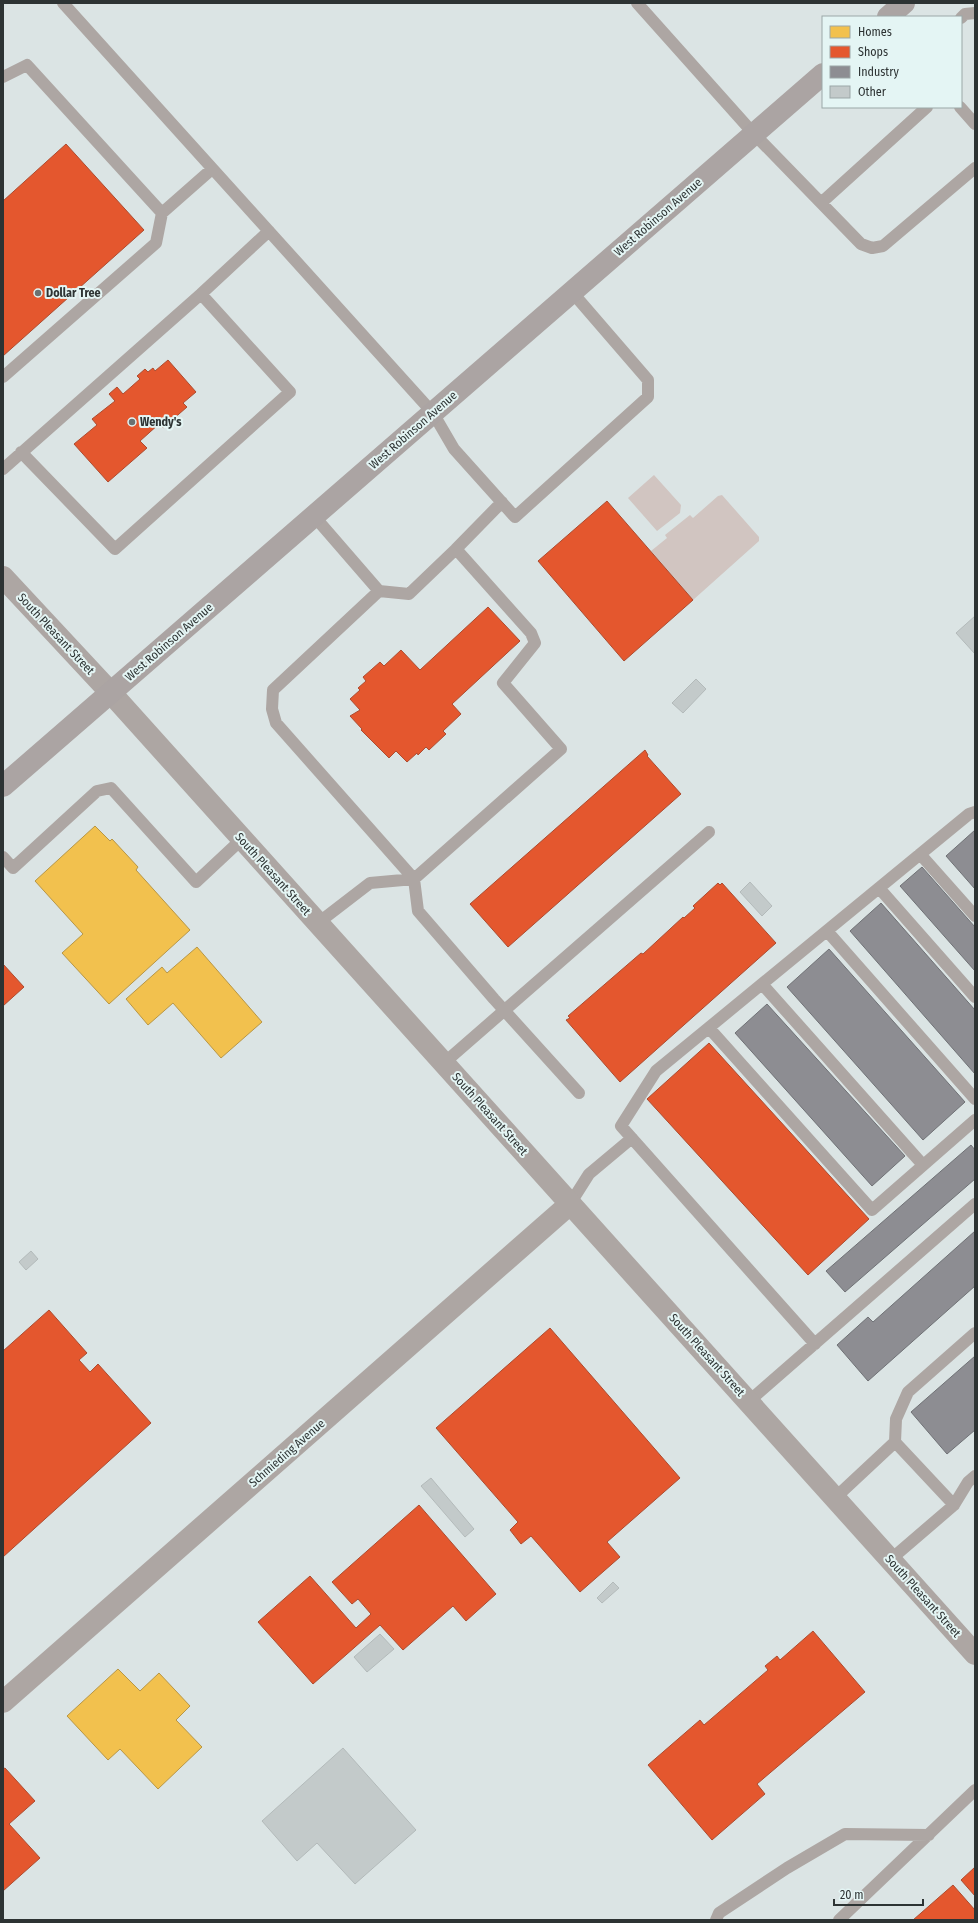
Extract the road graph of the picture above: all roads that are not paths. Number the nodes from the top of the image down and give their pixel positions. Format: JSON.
{"nodes":[{"id":1,"x":62,"y":3,"type":"edge"},
{"id":2,"x":637,"y":3,"type":"edge"},
{"id":3,"x":904,"y":3,"type":"edge"},
{"id":4,"x":975,"y":14,"type":"edge"},
{"id":5,"x":889,"y":16,"type":"edge"},
{"id":6,"x":962,"y":17,"type":"edge"},
{"id":7,"x":822,"y":75,"type":"edge"},
{"id":8,"x":3,"y":77,"type":"edge"},
{"id":9,"x":926,"y":108,"type":"edge"},
{"id":10,"x":961,"y":108,"type":"edge"},
{"id":11,"x":975,"y":124,"type":"edge"},
{"id":12,"x":754,"y":134,"type":"junction"},
{"id":13,"x":975,"y":168,"type":"edge"},
{"id":14,"x":212,"y":169,"type":"junction"},
{"id":15,"x":821,"y":203,"type":"junction"},
{"id":16,"x":162,"y":213,"type":"junction"},
{"id":17,"x":269,"y":231,"type":"junction"},
{"id":18,"x":572,"y":292,"type":"junction"},
{"id":19,"x":201,"y":294,"type":"junction"},
{"id":20,"x":3,"y":378,"type":"edge"},
{"id":21,"x":433,"y":413,"type":"junction"},
{"id":22,"x":21,"y":452,"type":"junction"},
{"id":23,"x":3,"y":469,"type":"edge"},
{"id":24,"x":502,"y":502,"type":"junction"},
{"id":25,"x":314,"y":516,"type":"junction"},
{"id":26,"x":456,"y":549,"type":"junction"},
{"id":27,"x":3,"y":577,"type":"edge"},
{"id":28,"x":379,"y":591,"type":"junction"},
{"id":29,"x":111,"y":693,"type":"junction"},
{"id":30,"x":3,"y":786,"type":"edge"},
{"id":31,"x":975,"y":812,"type":"edge"},
{"id":32,"x":709,"y":832,"type":"dead end"},
{"id":33,"x":242,"y":839,"type":"junction"},
{"id":34,"x":920,"y":854,"type":"junction"},
{"id":35,"x":3,"y":857,"type":"edge"},
{"id":36,"x":414,"y":879,"type":"junction"},
{"id":37,"x":879,"y":888,"type":"junction"},
{"id":38,"x":975,"y":916,"type":"edge"},
{"id":39,"x":318,"y":923,"type":"junction"},
{"id":40,"x":827,"y":931,"type":"junction"},
{"id":41,"x":762,"y":984,"type":"junction"},
{"id":42,"x":975,"y":997,"type":"edge"},
{"id":43,"x":505,"y":1012,"type":"junction"},
{"id":44,"x":709,"y":1028,"type":"junction"},
{"id":45,"x":444,"y":1063,"type":"junction"},
{"id":46,"x":579,"y":1093,"type":"dead end"},
{"id":47,"x":975,"y":1099,"type":"edge"},
{"id":48,"x":975,"y":1120,"type":"edge"},
{"id":49,"x":632,"y":1138,"type":"junction"},
{"id":50,"x":923,"y":1165,"type":"junction"},
{"id":51,"x":570,"y":1204,"type":"junction"},
{"id":52,"x":975,"y":1204,"type":"edge"},
{"id":53,"x":975,"y":1333,"type":"edge"},
{"id":54,"x":815,"y":1344,"type":"junction"},
{"id":55,"x":748,"y":1402,"type":"junction"},
{"id":56,"x":895,"y":1442,"type":"junction"},
{"id":57,"x":975,"y":1476,"type":"edge"},
{"id":58,"x":835,"y":1498,"type":"junction"},
{"id":59,"x":954,"y":1505,"type":"junction"},
{"id":60,"x":890,"y":1560,"type":"junction"},
{"id":61,"x":975,"y":1654,"type":"edge"},
{"id":62,"x":3,"y":1702,"type":"edge"},
{"id":63,"x":975,"y":1790,"type":"edge"},
{"id":64,"x":929,"y":1835,"type":"junction"},
{"id":65,"x":716,"y":1920,"type":"edge"},
{"id":66,"x":839,"y":1920,"type":"edge"}],
"edges":[{"from":1,"to":14,"type":"lane"},
{"from":2,"to":12,"type":"lane"},
{"from":3,"to":5,"type":"street"},
{"from":4,"to":6,"type":"lane"},
{"from":7,"to":12,"type":"street","name":"West Robinson Avenue"},
{"from":8,"to":16,"type":"lane"},
{"from":9,"to":15,"type":"lane"},
{"from":10,"to":11,"type":"lane"},
{"from":12,"to":15,"type":"lane"},
{"from":12,"to":18,"type":"street","name":"West Robinson Avenue"},
{"from":13,"to":15,"type":"lane"},
{"from":14,"to":16,"type":"lane"},
{"from":14,"to":17,"type":"lane"},
{"from":16,"to":20,"type":"lane"},
{"from":17,"to":19,"type":"lane"},
{"from":17,"to":21,"type":"lane"},
{"from":18,"to":21,"type":"street","name":"West Robinson Avenue"},
{"from":18,"to":24,"type":"lane"},
{"from":19,"to":22,"type":"lane"},
{"from":19,"to":22,"type":"lane"},
{"from":21,"to":24,"type":"lane"},
{"from":21,"to":25,"type":"street","name":"West Robinson Avenue"},
{"from":22,"to":23,"type":"lane"},
{"from":24,"to":26,"type":"lane"},
{"from":25,"to":28,"type":"lane"},
{"from":25,"to":29,"type":"street","name":"West Robinson Avenue"},
{"from":26,"to":28,"type":"lane"},
{"from":26,"to":36,"type":"lane"},
{"from":27,"to":29,"type":"street","name":"South Pleasant Street"},
{"from":28,"to":36,"type":"lane"},
{"from":29,"to":30,"type":"street","name":"West Robinson Avenue"},
{"from":29,"to":33,"type":"street","name":"South Pleasant Street"},
{"from":31,"to":34,"type":"lane"},
{"from":32,"to":43,"type":"lane"},
{"from":33,"to":35,"type":"lane"},
{"from":33,"to":39,"type":"street","name":"South Pleasant Street"},
{"from":34,"to":37,"type":"lane"},
{"from":34,"to":38,"type":"lane"},
{"from":36,"to":39,"type":"lane"},
{"from":36,"to":43,"type":"lane"},
{"from":37,"to":40,"type":"lane"},
{"from":37,"to":42,"type":"lane"},
{"from":39,"to":45,"type":"street","name":"South Pleasant Street"},
{"from":40,"to":41,"type":"lane"},
{"from":40,"to":47,"type":"lane"},
{"from":41,"to":44,"type":"lane"},
{"from":41,"to":50,"type":"lane"},
{"from":43,"to":45,"type":"lane"},
{"from":43,"to":46,"type":"lane"},
{"from":44,"to":49,"type":"lane"},
{"from":44,"to":50,"type":"lane"},
{"from":45,"to":51,"type":"street","name":"South Pleasant Street"},
{"from":48,"to":50,"type":"lane"},
{"from":49,"to":51,"type":"lane"},
{"from":49,"to":54,"type":"lane"},
{"from":51,"to":55,"type":"street","name":"South Pleasant Street"},
{"from":51,"to":62,"type":"street","name":"Schmieding Avenue"},
{"from":52,"to":54,"type":"lane"},
{"from":53,"to":56,"type":"lane"},
{"from":54,"to":55,"type":"lane"},
{"from":55,"to":58,"type":"street","name":"South Pleasant Street"},
{"from":56,"to":58,"type":"lane"},
{"from":56,"to":59,"type":"lane"},
{"from":57,"to":59,"type":"lane"},
{"from":58,"to":60,"type":"street","name":"South Pleasant Street"},
{"from":59,"to":60,"type":"lane"},
{"from":60,"to":61,"type":"street","name":"South Pleasant Street"},
{"from":63,"to":64,"type":"lane"},
{"from":64,"to":65,"type":"lane"},
{"from":64,"to":66,"type":"lane"}]}
